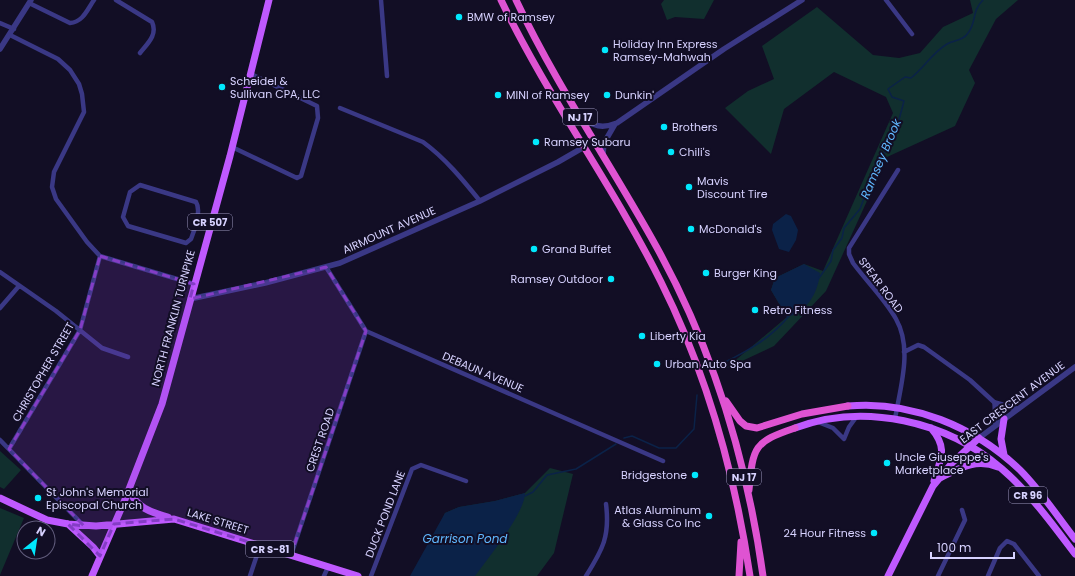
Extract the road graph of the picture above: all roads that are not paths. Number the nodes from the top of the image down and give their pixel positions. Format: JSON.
{"nodes":[{"id":1,"x":94,"y":0,"type":"edge"},
{"id":2,"x":116,"y":0,"type":"edge"},
{"id":3,"x":269,"y":0,"type":"edge"},
{"id":4,"x":381,"y":0,"type":"edge"},
{"id":5,"x":501,"y":0,"type":"edge"},
{"id":6,"x":516,"y":0,"type":"edge"},
{"id":7,"x":802,"y":0,"type":"edge"},
{"id":8,"x":886,"y":0,"type":"edge"},
{"id":9,"x":30,"y":2,"type":"edge"},
{"id":10,"x":0,"y":23,"type":"edge"},
{"id":11,"x":14,"y":29,"type":"junction"},
{"id":12,"x":912,"y":34,"type":"dead end"},
{"id":13,"x":10,"y":35,"type":"junction"},
{"id":14,"x":0,"y":49,"type":"edge"},
{"id":15,"x":140,"y":53,"type":"dead end"},
{"id":16,"x":251,"y":74,"type":"junction"},
{"id":17,"x":387,"y":76,"type":"dead end"},
{"id":18,"x":340,"y":108,"type":"dead end"},
{"id":19,"x":581,"y":118,"type":"junction"},
{"id":20,"x":617,"y":122,"type":"junction"},
{"id":21,"x":232,"y":147,"type":"junction"},
{"id":22,"x":584,"y":147,"type":"junction"},
{"id":23,"x":603,"y":156,"type":"junction"},
{"id":24,"x":898,"y":170,"type":"dead end"},
{"id":25,"x":480,"y":201,"type":"junction"},
{"id":26,"x":201,"y":225,"type":"junction"},
{"id":27,"x":209,"y":227,"type":"junction"},
{"id":28,"x":100,"y":256,"type":"junction"},
{"id":29,"x":326,"y":267,"type":"junction"},
{"id":30,"x":0,"y":272,"type":"edge"},
{"id":31,"x":194,"y":284,"type":"junction"},
{"id":32,"x":19,"y":286,"type":"junction"},
{"id":33,"x":190,"y":300,"type":"junction"},
{"id":34,"x":0,"y":308,"type":"edge"},
{"id":35,"x":80,"y":330,"type":"junction"},
{"id":36,"x":366,"y":331,"type":"junction"},
{"id":37,"x":904,"y":352,"type":"junction"},
{"id":38,"x":128,"y":357,"type":"dead end"},
{"id":39,"x":1075,"y":367,"type":"edge"},
{"id":40,"x":715,"y":380,"type":"junction"},
{"id":41,"x":995,"y":402,"type":"junction"},
{"id":42,"x":848,"y":406,"type":"joint"},
{"id":43,"x":896,"y":408,"type":"junction"},
{"id":44,"x":1017,"y":409,"type":"junction"},
{"id":45,"x":857,"y":416,"type":"junction"},
{"id":46,"x":895,"y":419,"type":"junction"},
{"id":47,"x":1004,"y":419,"type":"junction"},
{"id":48,"x":817,"y":422,"type":"junction"},
{"id":49,"x":996,"y":425,"type":"junction"},
{"id":50,"x":795,"y":428,"type":"joint"},
{"id":51,"x":930,"y":428,"type":"junction"},
{"id":52,"x":979,"y":438,"type":"junction"},
{"id":53,"x":0,"y":440,"type":"edge"},
{"id":54,"x":970,"y":446,"type":"junction"},
{"id":55,"x":9,"y":449,"type":"junction"},
{"id":56,"x":1004,"y":455,"type":"junction"},
{"id":57,"x":663,"y":460,"type":"dead end"},
{"id":58,"x":1003,"y":469,"type":"junction"},
{"id":59,"x":938,"y":479,"type":"junction"},
{"id":60,"x":466,"y":481,"type":"dead end"},
{"id":61,"x":933,"y":486,"type":"junction"},
{"id":62,"x":129,"y":490,"type":"junction"},
{"id":63,"x":0,"y":498,"type":"edge"},
{"id":64,"x":749,"y":498,"type":"junction"},
{"id":65,"x":606,"y":504,"type":"dead end"},
{"id":66,"x":962,"y":510,"type":"dead end"},
{"id":67,"x":174,"y":519,"type":"junction"},
{"id":68,"x":741,"y":522,"type":"junction"},
{"id":69,"x":68,"y":524,"type":"junction"},
{"id":70,"x":114,"y":524,"type":"junction"},
{"id":71,"x":84,"y":526,"type":"junction"},
{"id":72,"x":1075,"y":539,"type":"edge"},
{"id":73,"x":260,"y":546,"type":"junction"},
{"id":74,"x":1075,"y":554,"type":"edge"},
{"id":75,"x":291,"y":555,"type":"junction"},
{"id":76,"x":100,"y":556,"type":"junction"},
{"id":77,"x":328,"y":567,"type":"junction"},
{"id":78,"x":92,"y":576,"type":"edge"},
{"id":79,"x":250,"y":576,"type":"edge"},
{"id":80,"x":324,"y":576,"type":"edge"},
{"id":81,"x":358,"y":576,"type":"edge"},
{"id":82,"x":371,"y":576,"type":"edge"},
{"id":83,"x":586,"y":576,"type":"edge"},
{"id":84,"x":739,"y":576,"type":"edge"},
{"id":85,"x":750,"y":576,"type":"edge"},
{"id":86,"x":763,"y":576,"type":"edge"},
{"id":87,"x":888,"y":576,"type":"edge"},
{"id":88,"x":938,"y":576,"type":"edge"},
{"id":89,"x":988,"y":576,"type":"edge"},
{"id":90,"x":1038,"y":576,"type":"edge"}],
"edges":[{"from":1,"to":9,"type":"street"},
{"from":2,"to":15,"type":"street"},
{"from":3,"to":16,"type":"main road","name":"NORTH FRANKLIN TURNPIKE","number":"CR 507"},
{"from":4,"to":17,"type":"street"},
{"from":5,"to":22,"type":"highway","number":"NJ 17"},
{"from":6,"to":19,"type":"highway","number":"NJ 17"},
{"from":7,"to":20,"type":"street"},
{"from":8,"to":12,"type":"street"},
{"from":9,"to":11,"type":"street"},
{"from":10,"to":11,"type":"street"},
{"from":11,"to":13,"type":"street"},
{"from":13,"to":14,"type":"street"},
{"from":13,"to":28,"type":"street"},
{"from":16,"to":21,"type":"main road","name":"NORTH FRANKLIN TURNPIKE","number":"CR 507"},
{"from":16,"to":21,"type":"street"},
{"from":18,"to":25,"type":"street"},
{"from":19,"to":20,"type":"street"},
{"from":19,"to":23,"type":"highway","number":"NJ 17"},
{"from":20,"to":23,"type":"street"},
{"from":21,"to":27,"type":"main road","name":"NORTH FRANKLIN TURNPIKE","number":"CR 507"},
{"from":22,"to":25,"type":"street","name":"AIRMOUNT AVENUE"},
{"from":22,"to":68,"type":"highway","number":"NJ 17"},
{"from":23,"to":40,"type":"highway","number":"NJ 17"},
{"from":24,"to":37,"type":"street","name":"SPEAR ROAD"},
{"from":25,"to":29,"type":"street","name":"AIRMOUNT AVENUE"},
{"from":26,"to":26,"type":"street"},
{"from":26,"to":27,"type":"street"},
{"from":27,"to":31,"type":"main road","name":"NORTH FRANKLIN TURNPIKE","number":"CR 507"},
{"from":28,"to":31,"type":"street"},
{"from":28,"to":35,"type":"street","name":"CHRISTOPHER STREET"},
{"from":29,"to":33,"type":"street","name":"AIRMOUNT AVENUE"},
{"from":29,"to":36,"type":"street"},
{"from":30,"to":32,"type":"street"},
{"from":31,"to":33,"type":"main road","name":"NORTH FRANKLIN TURNPIKE","number":"CR 507"},
{"from":32,"to":34,"type":"street"},
{"from":32,"to":35,"type":"street"},
{"from":33,"to":62,"type":"main road","name":"NORTH FRANKLIN TURNPIKE","number":"CR 507"},
{"from":35,"to":38,"type":"street"},
{"from":35,"to":55,"type":"street","name":"CHRISTOPHER STREET"},
{"from":36,"to":57,"type":"street","name":"DEBAUN AVENUE"},
{"from":36,"to":75,"type":"street","name":"CREST ROAD"},
{"from":37,"to":41,"type":"street"},
{"from":37,"to":43,"type":"street","name":"SPEAR ROAD"},
{"from":39,"to":44,"type":"street","name":"EAST CRESCENT AVENUE"},
{"from":40,"to":42,"type":"highway"},
{"from":40,"to":64,"type":"highway","number":"NJ 17"},
{"from":41,"to":44,"type":"street"},
{"from":41,"to":49,"type":"street"},
{"from":42,"to":43,"type":"main road"},
{"from":43,"to":46,"type":"street","name":"SPEAR ROAD"},
{"from":43,"to":52,"type":"main road"},
{"from":44,"to":47,"type":"street","name":"EAST CRESCENT AVENUE"},
{"from":45,"to":46,"type":"main road"},
{"from":45,"to":48,"type":"main road"},
{"from":45,"to":48,"type":"street"},
{"from":46,"to":51,"type":"main road"},
{"from":47,"to":49,"type":"street","name":"EAST CRESCENT AVENUE"},
{"from":47,"to":56,"type":"main road"},
{"from":48,"to":50,"type":"main road"},
{"from":49,"to":52,"type":"street","name":"EAST CRESCENT AVENUE"},
{"from":50,"to":64,"type":"highway"},
{"from":51,"to":54,"type":"main road"},
{"from":51,"to":61,"type":"main road"},
{"from":52,"to":54,"type":"main road","name":"EAST CRESCENT AVENUE"},
{"from":52,"to":56,"type":"main road","number":"CR 96"},
{"from":53,"to":55,"type":"street"},
{"from":54,"to":58,"type":"main road","number":"CR 96"},
{"from":54,"to":59,"type":"main road","name":"EAST CRESCENT AVENUE"},
{"from":55,"to":71,"type":"street"},
{"from":56,"to":72,"type":"main road","number":"CR 96"},
{"from":58,"to":59,"type":"main road"},
{"from":58,"to":74,"type":"main road","number":"CR 96"},
{"from":59,"to":61,"type":"main road","name":"EAST CRESCENT AVENUE"},
{"from":60,"to":82,"type":"street","name":"DUCK POND LANE"},
{"from":61,"to":87,"type":"main road","name":"EAST CRESCENT AVENUE"},
{"from":62,"to":67,"type":"main road"},
{"from":62,"to":70,"type":"main road","name":"NORTH FRANKLIN TURNPIKE","number":"CR 507"},
{"from":63,"to":69,"type":"main road","name":"LAKE STREET"},
{"from":64,"to":86,"type":"highway","number":"NJ 17"},
{"from":65,"to":83,"type":"street"},
{"from":66,"to":88,"type":"street"},
{"from":67,"to":70,"type":"main road","name":"LAKE STREET","number":"CR S-81"},
{"from":67,"to":73,"type":"main road","name":"LAKE STREET","number":"CR S-81"},
{"from":68,"to":84,"type":"highway"},
{"from":68,"to":85,"type":"highway","number":"NJ 17"},
{"from":69,"to":71,"type":"main road","name":"LAKE STREET"},
{"from":69,"to":76,"type":"main road"},
{"from":70,"to":71,"type":"main road","name":"LAKE STREET"},
{"from":70,"to":76,"type":"main road","name":"NORTH FRANKLIN TURNPIKE","number":"CR 507"},
{"from":73,"to":75,"type":"main road","name":"LAKE STREET","number":"CR S-81"},
{"from":73,"to":79,"type":"street"},
{"from":75,"to":77,"type":"main road","name":"LAKE STREET","number":"CR S-81"},
{"from":76,"to":78,"type":"main road","number":"CR 507"},
{"from":77,"to":80,"type":"street"},
{"from":77,"to":81,"type":"main road","name":"LAKE STREET","number":"CR S-81"},
{"from":89,"to":90,"type":"street"}]}
